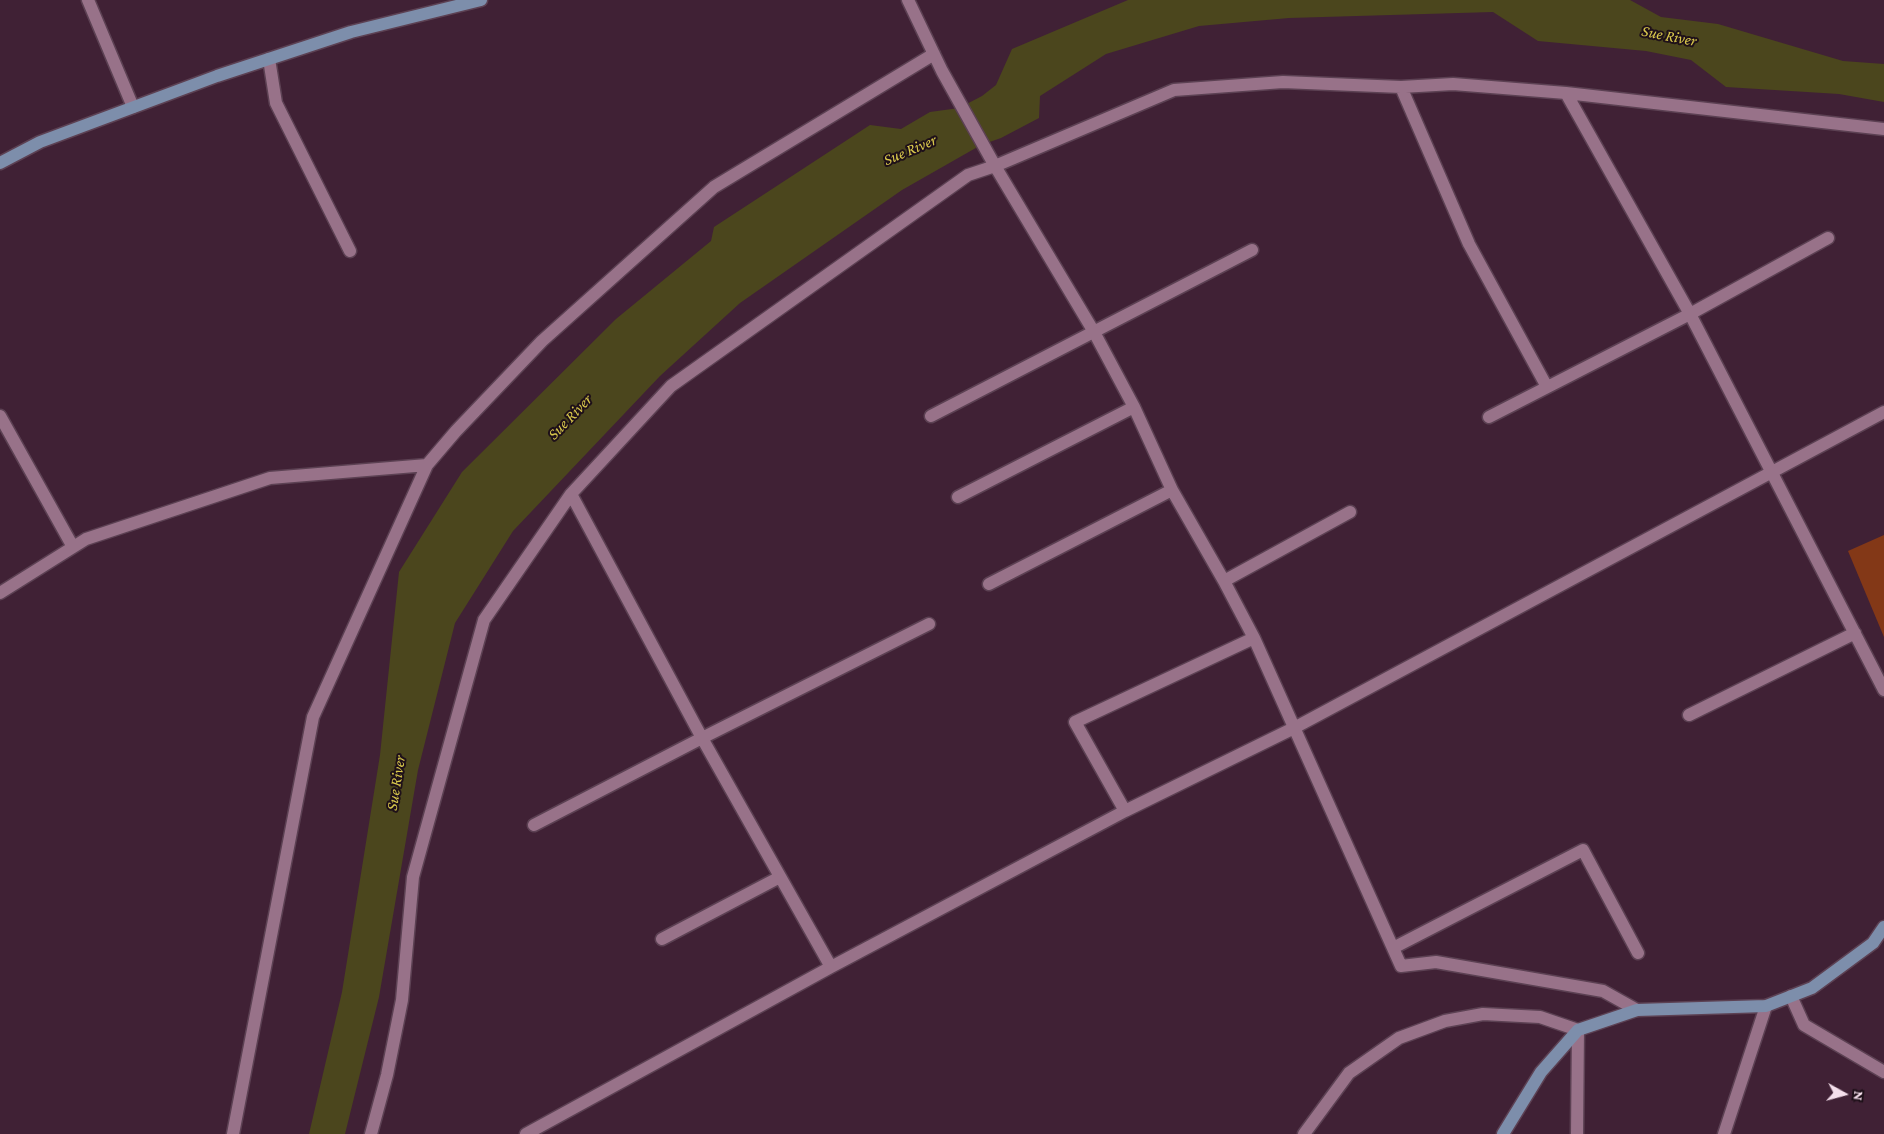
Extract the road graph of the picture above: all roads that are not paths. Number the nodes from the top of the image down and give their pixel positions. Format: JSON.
{"nodes":[{"id":1,"x":88,"y":0,"type":"edge"},
{"id":2,"x":481,"y":0,"type":"edge"},
{"id":3,"x":908,"y":0,"type":"edge"},
{"id":4,"x":934,"y":54,"type":"junction"},
{"id":5,"x":269,"y":59,"type":"junction"},
{"id":6,"x":1401,"y":87,"type":"junction"},
{"id":7,"x":1566,"y":93,"type":"junction"},
{"id":8,"x":134,"y":107,"type":"junction"},
{"id":9,"x":1884,"y":129,"type":"edge"},
{"id":10,"x":0,"y":163,"type":"edge"},
{"id":11,"x":995,"y":166,"type":"junction"},
{"id":12,"x":1828,"y":238,"type":"dead end"},
{"id":13,"x":350,"y":250,"type":"dead end"},
{"id":14,"x":1252,"y":250,"type":"dead end"},
{"id":15,"x":1690,"y":314,"type":"junction"},
{"id":16,"x":1094,"y":332,"type":"junction"},
{"id":17,"x":1547,"y":388,"type":"junction"},
{"id":18,"x":1134,"y":407,"type":"junction"},
{"id":19,"x":1884,"y":412,"type":"edge"},
{"id":20,"x":0,"y":416,"type":"edge"},
{"id":21,"x":931,"y":416,"type":"dead end"},
{"id":22,"x":1489,"y":417,"type":"dead end"},
{"id":23,"x":427,"y":465,"type":"junction"},
{"id":24,"x":1771,"y":472,"type":"junction"},
{"id":25,"x":1172,"y":490,"type":"junction"},
{"id":26,"x":571,"y":494,"type":"junction"},
{"id":27,"x":958,"y":497,"type":"dead end"},
{"id":28,"x":1350,"y":512,"type":"dead end"},
{"id":29,"x":73,"y":547,"type":"junction"},
{"id":30,"x":1224,"y":581,"type":"junction"},
{"id":31,"x":989,"y":584,"type":"dead end"},
{"id":32,"x":0,"y":593,"type":"edge"},
{"id":33,"x":929,"y":624,"type":"dead end"},
{"id":34,"x":1855,"y":633,"type":"junction"},
{"id":35,"x":1254,"y":638,"type":"junction"},
{"id":36,"x":1884,"y":690,"type":"edge"},
{"id":37,"x":1689,"y":715,"type":"dead end"},
{"id":38,"x":1294,"y":728,"type":"junction"},
{"id":39,"x":702,"y":738,"type":"junction"},
{"id":40,"x":1126,"y":812,"type":"junction"},
{"id":41,"x":534,"y":825,"type":"dead end"},
{"id":42,"x":780,"y":877,"type":"junction"},
{"id":43,"x":1884,"y":927,"type":"edge"},
{"id":44,"x":662,"y":938,"type":"dead end"},
{"id":45,"x":1393,"y":948,"type":"junction"},
{"id":46,"x":1638,"y":953,"type":"dead end"},
{"id":47,"x":831,"y":967,"type":"junction"},
{"id":48,"x":1791,"y":996,"type":"junction"},
{"id":49,"x":1766,"y":1006,"type":"junction"},
{"id":50,"x":1637,"y":1010,"type":"junction"},
{"id":51,"x":1578,"y":1030,"type":"junction"},
{"id":52,"x":1884,"y":1072,"type":"edge"},
{"id":53,"x":233,"y":1134,"type":"edge"},
{"id":54,"x":371,"y":1134,"type":"edge"},
{"id":55,"x":526,"y":1134,"type":"edge"},
{"id":56,"x":1304,"y":1134,"type":"edge"},
{"id":57,"x":1503,"y":1134,"type":"edge"},
{"id":58,"x":1577,"y":1134,"type":"edge"},
{"id":59,"x":1724,"y":1134,"type":"edge"}],
"edges":[{"from":1,"to":8,"type":"street"},
{"from":2,"to":5,"type":"street"},
{"from":3,"to":4,"type":"street"},
{"from":4,"to":11,"type":"street"},
{"from":4,"to":23,"type":"street"},
{"from":5,"to":8,"type":"street"},
{"from":5,"to":13,"type":"street"},
{"from":6,"to":7,"type":"street"},
{"from":6,"to":11,"type":"street"},
{"from":6,"to":17,"type":"street"},
{"from":7,"to":9,"type":"street"},
{"from":7,"to":15,"type":"street"},
{"from":8,"to":10,"type":"street"},
{"from":11,"to":16,"type":"street"},
{"from":11,"to":26,"type":"street"},
{"from":12,"to":15,"type":"street"},
{"from":14,"to":16,"type":"street"},
{"from":15,"to":17,"type":"street"},
{"from":15,"to":24,"type":"street"},
{"from":16,"to":18,"type":"street"},
{"from":16,"to":21,"type":"street"},
{"from":17,"to":22,"type":"street"},
{"from":18,"to":25,"type":"street"},
{"from":18,"to":27,"type":"street"},
{"from":19,"to":24,"type":"street"},
{"from":20,"to":29,"type":"street"},
{"from":23,"to":29,"type":"street"},
{"from":23,"to":53,"type":"street"},
{"from":24,"to":34,"type":"street"},
{"from":24,"to":38,"type":"street"},
{"from":25,"to":30,"type":"street"},
{"from":25,"to":31,"type":"street"},
{"from":26,"to":39,"type":"street"},
{"from":26,"to":54,"type":"street"},
{"from":28,"to":30,"type":"street"},
{"from":29,"to":32,"type":"street"},
{"from":30,"to":35,"type":"street"},
{"from":33,"to":39,"type":"street"},
{"from":34,"to":36,"type":"street"},
{"from":34,"to":37,"type":"street"},
{"from":35,"to":38,"type":"street"},
{"from":35,"to":40,"type":"street"},
{"from":38,"to":40,"type":"street"},
{"from":38,"to":45,"type":"street"},
{"from":39,"to":41,"type":"street"},
{"from":39,"to":42,"type":"street"},
{"from":40,"to":47,"type":"street"},
{"from":42,"to":44,"type":"street"},
{"from":42,"to":47,"type":"street"},
{"from":43,"to":48,"type":"street"},
{"from":45,"to":46,"type":"street"},
{"from":45,"to":50,"type":"street"},
{"from":47,"to":55,"type":"street"},
{"from":48,"to":49,"type":"street"},
{"from":48,"to":52,"type":"street"},
{"from":49,"to":50,"type":"street"},
{"from":49,"to":59,"type":"street"},
{"from":50,"to":51,"type":"street"},
{"from":51,"to":56,"type":"street"},
{"from":51,"to":57,"type":"street"},
{"from":51,"to":58,"type":"street"}]}
